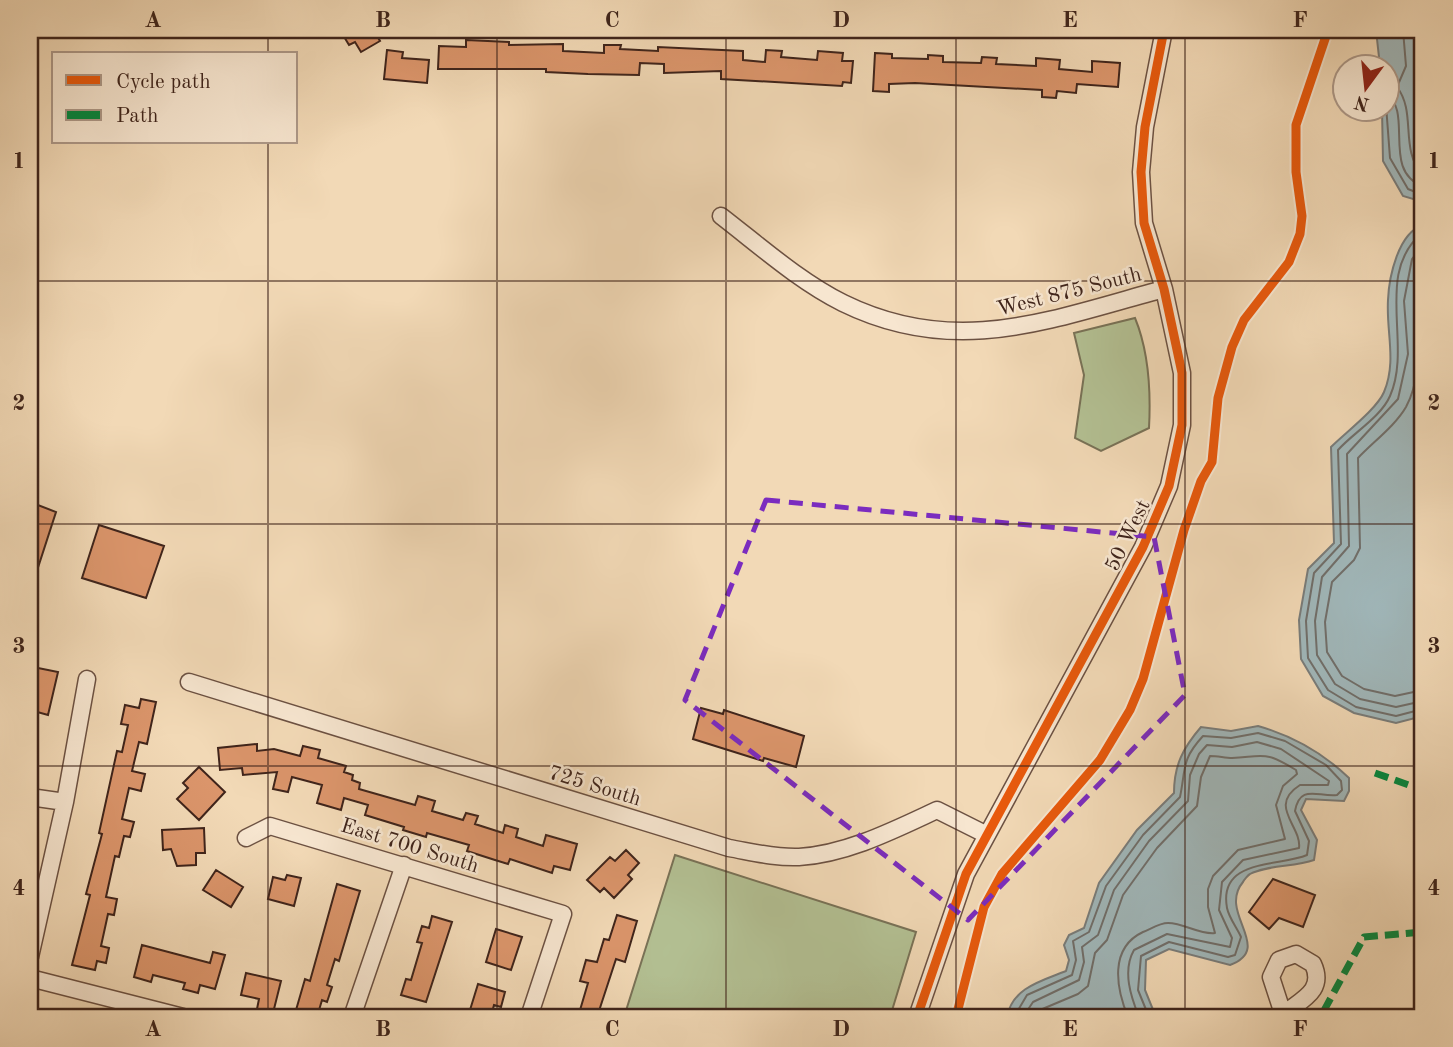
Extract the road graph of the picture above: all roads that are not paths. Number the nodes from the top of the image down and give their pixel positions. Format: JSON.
{"nodes":[{"id":1,"x":1164,"y":30,"type":"edge"},
{"id":2,"x":721,"y":216,"type":"dead end"},
{"id":3,"x":1164,"y":289,"type":"junction"},
{"id":4,"x":86,"y":679,"type":"dead end"},
{"id":5,"x":189,"y":682,"type":"dead end"},
{"id":6,"x":30,"y":797,"type":"edge"},
{"id":7,"x":65,"y":802,"type":"junction"},
{"id":8,"x":987,"y":835,"type":"junction"},
{"id":9,"x":246,"y":838,"type":"dead end"},
{"id":10,"x":404,"y":865,"type":"junction"},
{"id":11,"x":30,"y":957,"type":"edge"},
{"id":12,"x":30,"y":978,"type":"edge"},
{"id":13,"x":183,"y":1017,"type":"edge"},
{"id":14,"x":352,"y":1017,"type":"edge"},
{"id":15,"x":529,"y":1017,"type":"edge"},
{"id":16,"x":917,"y":1017,"type":"edge"}],
"edges":[{"from":1,"to":3,"type":"street","name":"50 West"},
{"from":2,"to":3,"type":"street","name":"West 875 South"},
{"from":3,"to":8,"type":"street","name":"50 West"},
{"from":4,"to":7,"type":"street"},
{"from":5,"to":8,"type":"street","name":"725 South"},
{"from":6,"to":7,"type":"street"},
{"from":7,"to":11,"type":"street"},
{"from":8,"to":16,"type":"street","name":"50 West"},
{"from":9,"to":10,"type":"street","name":"East 700 South"},
{"from":10,"to":14,"type":"street"},
{"from":10,"to":15,"type":"street","name":"East 700 South"},
{"from":12,"to":13,"type":"street"}]}
